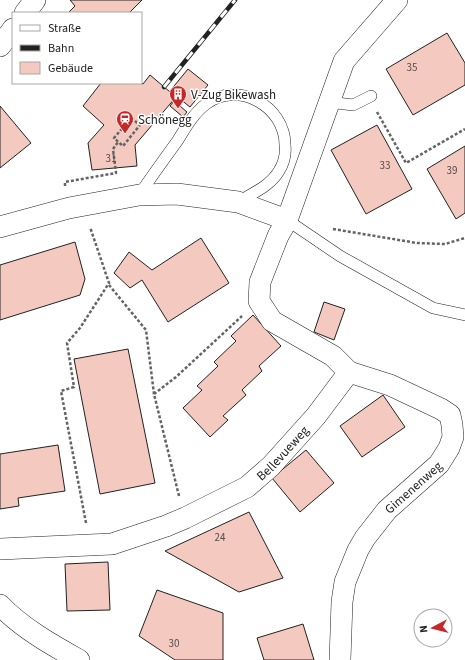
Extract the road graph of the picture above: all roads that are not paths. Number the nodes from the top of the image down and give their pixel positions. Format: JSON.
{"nodes":[{"id":1,"x":34,"y":0,"type":"edge"},
{"id":2,"x":397,"y":0,"type":"edge"},
{"id":3,"x":26,"y":12,"type":"edge"},
{"id":4,"x":12,"y":30,"type":"edge"},
{"id":5,"x":0,"y":46,"type":"edge"},
{"id":6,"x":370,"y":97,"type":"road end"},
{"id":7,"x":329,"y":102,"type":"junction"},
{"id":8,"x":139,"y":195,"type":"junction"},
{"id":9,"x":238,"y":202,"type":"junction"},
{"id":10,"x":287,"y":220,"type":"junction"},
{"id":11,"x":0,"y":227,"type":"edge"},
{"id":12,"x":465,"y":315,"type":"edge"},
{"id":13,"x":349,"y":372,"type":"junction"},
{"id":14,"x":0,"y":549,"type":"edge"},
{"id":15,"x":0,"y":605,"type":"edge"},
{"id":16,"x":79,"y":660,"type":"edge"},
{"id":17,"x":340,"y":660,"type":"edge"}],
"edges":[{"from":1,"to":3,"type":"street"},
{"from":2,"to":7,"type":"street"},
{"from":4,"to":5,"type":"street"},
{"from":6,"to":7,"type":"lane"},
{"from":7,"to":10,"type":"street"},
{"from":8,"to":9,"type":"street"},
{"from":8,"to":9,"type":"lane"},
{"from":8,"to":11,"type":"street"},
{"from":9,"to":10,"type":"street"},
{"from":10,"to":12,"type":"lane"},
{"from":10,"to":13,"type":"street"},
{"from":13,"to":14,"type":"street","name":"Bellevueweg"},
{"from":13,"to":17,"type":"street","name":"Gimenenweg"},
{"from":15,"to":16,"type":"street"}]}
